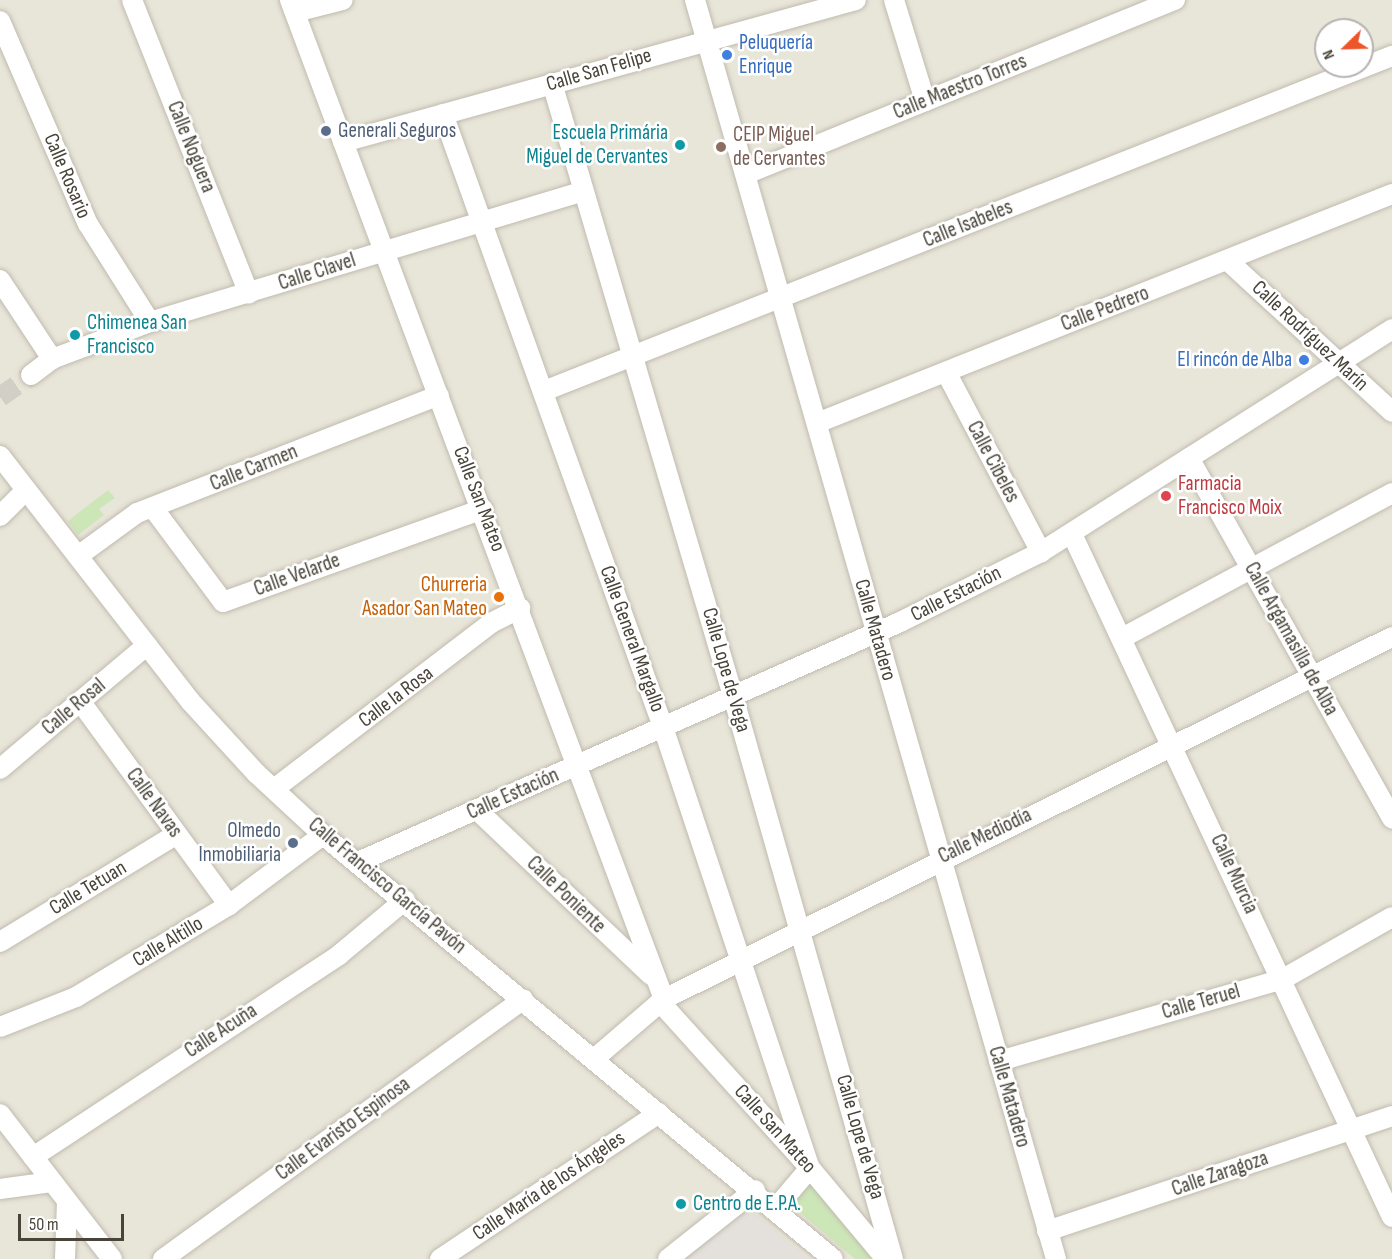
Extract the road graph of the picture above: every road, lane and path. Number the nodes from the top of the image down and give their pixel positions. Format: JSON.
{"nodes":[{"id":1,"x":132,"y":0,"type":"edge"},
{"id":2,"x":343,"y":0,"type":"edge"},
{"id":3,"x":695,"y":0,"type":"edge"},
{"id":4,"x":856,"y":0,"type":"edge"},
{"id":5,"x":894,"y":0,"type":"edge"},
{"id":6,"x":1174,"y":0,"type":"edge"},
{"id":7,"x":293,"y":6,"type":"edge"},
{"id":8,"x":0,"y":21,"type":"edge"},
{"id":9,"x":706,"y":40,"type":"junction"},
{"id":10,"x":1392,"y":56,"type":"edge"},
{"id":11,"x":552,"y":83,"type":"junction"},
{"id":12,"x":925,"y":101,"type":"junction"},
{"id":13,"x":443,"y":114,"type":"junction"},
{"id":14,"x":343,"y":142,"type":"junction"},
{"id":15,"x":746,"y":174,"type":"junction"},
{"id":16,"x":583,"y":191,"type":"junction"},
{"id":17,"x":1392,"y":194,"type":"edge"},
{"id":18,"x":484,"y":223,"type":"junction"},
{"id":19,"x":386,"y":250,"type":"junction"},
{"id":20,"x":1228,"y":261,"type":"junction"},
{"id":21,"x":0,"y":280,"type":"edge"},
{"id":22,"x":249,"y":294,"type":"junction"},
{"id":23,"x":781,"y":299,"type":"junction"},
{"id":24,"x":150,"y":322,"type":"junction"},
{"id":25,"x":1392,"y":329,"type":"edge"},
{"id":26,"x":633,"y":355,"type":"junction"},
{"id":27,"x":52,"y":359,"type":"junction"},
{"id":28,"x":1339,"y":363,"type":"junction"},
{"id":29,"x":946,"y":372,"type":"junction"},
{"id":30,"x":31,"y":375,"type":"tunnel mouth"},
{"id":31,"x":544,"y":391,"type":"junction"},
{"id":32,"x":439,"y":395,"type":"junction"},
{"id":33,"x":1392,"y":412,"type":"edge"},
{"id":34,"x":817,"y":423,"type":"junction"},
{"id":35,"x":0,"y":456,"type":"edge"},
{"id":36,"x":1190,"y":458,"type":"junction"},
{"id":37,"x":26,"y":490,"type":"junction"},
{"id":38,"x":1392,"y":493,"type":"edge"},
{"id":39,"x":153,"y":508,"type":"junction"},
{"id":40,"x":483,"y":508,"type":"junction"},
{"id":41,"x":0,"y":516,"type":"edge"},
{"id":42,"x":1072,"y":534,"type":"junction"},
{"id":43,"x":1041,"y":552,"type":"junction"},
{"id":44,"x":78,"y":556,"type":"junction"},
{"id":45,"x":1251,"y":568,"type":"junction"},
{"id":46,"x":520,"y":608,"type":"junction"},
{"id":47,"x":875,"y":633,"type":"junction"},
{"id":48,"x":1392,"y":637,"type":"edge"},
{"id":49,"x":1122,"y":638,"type":"junction"},
{"id":50,"x":147,"y":645,"type":"junction"},
{"id":51,"x":1311,"y":674,"type":"junction"},
{"id":52,"x":733,"y":696,"type":"junction"},
{"id":53,"x":80,"y":701,"type":"junction"},
{"id":54,"x":663,"y":727,"type":"junction"},
{"id":55,"x":1173,"y":744,"type":"junction"},
{"id":56,"x":577,"y":765,"type":"junction"},
{"id":57,"x":0,"y":769,"type":"edge"},
{"id":58,"x":274,"y":789,"type":"junction"},
{"id":59,"x":477,"y":810,"type":"junction"},
{"id":60,"x":1392,"y":819,"type":"edge"},
{"id":61,"x":177,"y":834,"type":"junction"},
{"id":62,"x":323,"y":835,"type":"junction"},
{"id":63,"x":941,"y":858,"type":"junction"},
{"id":64,"x":358,"y":862,"type":"junction"},
{"id":65,"x":405,"y":900,"type":"junction"},
{"id":66,"x":229,"y":905,"type":"junction"},
{"id":67,"x":1392,"y":917,"type":"edge"},
{"id":68,"x":800,"y":931,"type":"junction"},
{"id":69,"x":0,"y":942,"type":"edge"},
{"id":70,"x":743,"y":959,"type":"junction"},
{"id":71,"x":1283,"y":979,"type":"junction"},
{"id":72,"x":655,"y":980,"type":"junction"},
{"id":73,"x":523,"y":999,"type":"junction"},
{"id":74,"x":662,"y":1000,"type":"junction"},
{"id":75,"x":0,"y":1027,"type":"edge"},
{"id":76,"x":594,"y":1059,"type":"junction"},
{"id":77,"x":999,"y":1061,"type":"junction"},
{"id":78,"x":658,"y":1113,"type":"junction"},
{"id":79,"x":0,"y":1114,"type":"edge"},
{"id":80,"x":1392,"y":1116,"type":"edge"},
{"id":81,"x":1352,"y":1129,"type":"junction"},
{"id":82,"x":33,"y":1157,"type":"junction"},
{"id":83,"x":810,"y":1168,"type":"junction"},
{"id":84,"x":52,"y":1182,"type":"junction"},
{"id":85,"x":0,"y":1189,"type":"edge"},
{"id":86,"x":754,"y":1190,"type":"junction"},
{"id":87,"x":67,"y":1202,"type":"junction"},
{"id":88,"x":776,"y":1208,"type":"junction"},
{"id":89,"x":1392,"y":1217,"type":"edge"},
{"id":90,"x":1047,"y":1231,"type":"junction"},
{"id":91,"x":65,"y":1259,"type":"edge"},
{"id":92,"x":112,"y":1259,"type":"edge"},
{"id":93,"x":163,"y":1259,"type":"edge"},
{"id":94,"x":440,"y":1259,"type":"edge"},
{"id":95,"x":668,"y":1259,"type":"edge"},
{"id":96,"x":832,"y":1259,"type":"edge"},
{"id":97,"x":886,"y":1259,"type":"edge"},
{"id":98,"x":893,"y":1259,"type":"edge"},
{"id":99,"x":1056,"y":1259,"type":"edge"}],
"edges":[{"from":1,"to":22,"type":"street","name":"Calle Noguera"},
{"from":2,"to":7,"type":"street"},
{"from":3,"to":9,"type":"street","name":"Calle Matadero"},
{"from":4,"to":9,"type":"street","name":"Calle San Felipe"},
{"from":5,"to":12,"type":"street"},
{"from":6,"to":12,"type":"street","name":"Calle Maestro Torres"},
{"from":7,"to":14,"type":"street","name":"Calle San Mateo"},
{"from":8,"to":24,"type":"street","name":"Calle Rosario"},
{"from":9,"to":11,"type":"street","name":"Calle San Felipe"},
{"from":9,"to":15,"type":"street","name":"Calle Matadero"},
{"from":10,"to":23,"type":"street","name":"Calle Isabeles"},
{"from":11,"to":13,"type":"street","name":"Calle San Felipe"},
{"from":11,"to":16,"type":"street","name":"Calle Lope de Vega"},
{"from":12,"to":15,"type":"street","name":"Calle Maestro Torres"},
{"from":13,"to":14,"type":"street","name":"Calle San Felipe"},
{"from":13,"to":18,"type":"street","name":"Calle General Margallo"},
{"from":14,"to":19,"type":"street","name":"Calle San Mateo"},
{"from":15,"to":23,"type":"street","name":"Calle Matadero"},
{"from":16,"to":18,"type":"street","name":"Calle Clavel"},
{"from":16,"to":26,"type":"street","name":"Calle Lope de Vega"},
{"from":17,"to":20,"type":"street","name":"Calle Pedrero"},
{"from":18,"to":19,"type":"street","name":"Calle Clavel"},
{"from":18,"to":31,"type":"street","name":"Calle General Margallo"},
{"from":19,"to":22,"type":"street","name":"Calle Clavel"},
{"from":19,"to":32,"type":"street","name":"Calle San Mateo"},
{"from":20,"to":28,"type":"street","name":"Calle Rodríguez Marín"},
{"from":20,"to":29,"type":"street","name":"Calle Pedrero"},
{"from":21,"to":27,"type":"street"},
{"from":22,"to":24,"type":"street","name":"Calle Clavel"},
{"from":23,"to":26,"type":"street","name":"Calle Isabeles"},
{"from":23,"to":34,"type":"street","name":"Calle Matadero"},
{"from":24,"to":27,"type":"street","name":"Calle Clavel"},
{"from":25,"to":28,"type":"street","name":"Calle Estación"},
{"from":26,"to":31,"type":"street","name":"Calle Isabeles"},
{"from":26,"to":52,"type":"street","name":"Calle Lope de Vega"},
{"from":27,"to":30,"type":"street","name":"Calle Clavel"},
{"from":28,"to":33,"type":"street","name":"Calle Rodríguez Marín"},
{"from":28,"to":36,"type":"street","name":"Calle Estación"},
{"from":29,"to":34,"type":"street","name":"Calle Pedrero"},
{"from":29,"to":43,"type":"street","name":"Calle Cibeles"},
{"from":31,"to":54,"type":"street","name":"Calle General Margallo"},
{"from":32,"to":39,"type":"street","name":"Calle Carmen"},
{"from":32,"to":40,"type":"street","name":"Calle San Mateo"},
{"from":34,"to":47,"type":"street","name":"Calle Matadero"},
{"from":35,"to":37,"type":"street","name":"Calle Francisco García Pavón"},
{"from":36,"to":42,"type":"street","name":"Calle Estación"},
{"from":36,"to":45,"type":"street","name":"Calle Argamasilla de Alba"},
{"from":37,"to":41,"type":"street"},
{"from":37,"to":44,"type":"street","name":"Calle Francisco García Pavón"},
{"from":38,"to":45,"type":"street"},
{"from":39,"to":40,"type":"street","name":"Calle Velarde"},
{"from":39,"to":44,"type":"street","name":"Calle Carmen"},
{"from":40,"to":46,"type":"street","name":"Calle San Mateo"},
{"from":42,"to":43,"type":"street","name":"Calle Estación"},
{"from":42,"to":49,"type":"street","name":"Calle Murcia"},
{"from":43,"to":47,"type":"street","name":"Calle Estación"},
{"from":44,"to":50,"type":"street","name":"Calle Francisco García Pavón"},
{"from":45,"to":49,"type":"street"},
{"from":45,"to":51,"type":"street","name":"Calle Argamasilla de Alba"},
{"from":46,"to":56,"type":"street","name":"Calle San Mateo"},
{"from":46,"to":58,"type":"street","name":"Calle la Rosa"},
{"from":47,"to":52,"type":"street","name":"Calle Estación"},
{"from":47,"to":63,"type":"street","name":"Calle Matadero"},
{"from":48,"to":51,"type":"street","name":"Calle Mediodía"},
{"from":49,"to":55,"type":"street","name":"Calle Murcia"},
{"from":50,"to":53,"type":"street","name":"Calle Rosal"},
{"from":50,"to":58,"type":"street","name":"Calle Francisco García Pavón"},
{"from":51,"to":55,"type":"street","name":"Calle Mediodía"},
{"from":51,"to":60,"type":"street","name":"Calle Argamasilla de Alba"},
{"from":52,"to":54,"type":"street","name":"Calle Estación"},
{"from":52,"to":68,"type":"street","name":"Calle Lope de Vega"},
{"from":53,"to":57,"type":"street","name":"Calle Rosal"},
{"from":53,"to":61,"type":"street","name":"Calle Navas"},
{"from":54,"to":56,"type":"street","name":"Calle Estación"},
{"from":54,"to":70,"type":"street","name":"Calle General Margallo"},
{"from":55,"to":63,"type":"street","name":"Calle Mediodía"},
{"from":55,"to":71,"type":"street","name":"Calle Murcia"},
{"from":56,"to":59,"type":"street","name":"Calle Estación"},
{"from":56,"to":72,"type":"street","name":"Calle San Mateo"},
{"from":58,"to":62,"type":"street","name":"Calle Francisco García Pavón"},
{"from":59,"to":64,"type":"street","name":"Calle Estación"},
{"from":59,"to":72,"type":"street","name":"Calle Poniente"},
{"from":61,"to":66,"type":"street","name":"Calle Navas"},
{"from":61,"to":69,"type":"street","name":"Calle Tetuan"},
{"from":62,"to":64,"type":"street","name":"Calle Francisco García Pavón"},
{"from":62,"to":66,"type":"street","name":"Calle Altillo"},
{"from":63,"to":68,"type":"street","name":"Calle Mediodía"},
{"from":63,"to":77,"type":"street","name":"Calle Matadero"},
{"from":64,"to":65,"type":"street","name":"Calle Francisco García Pavón"},
{"from":65,"to":73,"type":"street","name":"Calle Francisco García Pavón"},
{"from":65,"to":82,"type":"street","name":"Calle Acuña"},
{"from":66,"to":75,"type":"street","name":"Calle Altillo"},
{"from":67,"to":71,"type":"street","name":"Calle Teruel"},
{"from":68,"to":70,"type":"street","name":"Calle Mediodía"},
{"from":68,"to":98,"type":"street","name":"Calle Lope de Vega"},
{"from":70,"to":74,"type":"street","name":"Calle Mediodía"},
{"from":70,"to":83,"type":"street","name":"Calle General Margallo"},
{"from":71,"to":77,"type":"street","name":"Calle Teruel"},
{"from":71,"to":81,"type":"street","name":"Calle Murcia"},
{"from":72,"to":74,"type":"street","name":"Calle San Mateo"},
{"from":73,"to":76,"type":"street","name":"Calle Francisco García Pavón"},
{"from":73,"to":93,"type":"street","name":"Calle Evaristo Espinosa"},
{"from":74,"to":76,"type":"street","name":"Calle Mediodía"},
{"from":74,"to":83,"type":"street","name":"Calle San Mateo"},
{"from":76,"to":78,"type":"street","name":"Calle Francisco García Pavón"},
{"from":77,"to":90,"type":"street","name":"Calle Matadero"},
{"from":78,"to":86,"type":"street","name":"Calle Francisco García Pavón"},
{"from":78,"to":94,"type":"street","name":"Calle María de los Ángeles"},
{"from":79,"to":82,"type":"street"},
{"from":80,"to":81,"type":"street","name":"Calle Zaragoza"},
{"from":81,"to":89,"type":"street","name":"Calle Murcia"},
{"from":81,"to":90,"type":"street","name":"Calle Zaragoza"},
{"from":82,"to":84,"type":"street"},
{"from":83,"to":88,"type":"street"},
{"from":83,"to":97,"type":"street","name":"Calle San Mateo"},
{"from":84,"to":85,"type":"street"},
{"from":84,"to":87,"type":"street"},
{"from":86,"to":88,"type":"street","name":"Calle Francisco García Pavón"},
{"from":86,"to":95,"type":"street"},
{"from":87,"to":91,"type":"street"},
{"from":87,"to":92,"type":"street"},
{"from":88,"to":96,"type":"street","name":"Calle Francisco García Pavón"},
{"from":90,"to":99,"type":"street","name":"Calle Matadero"}]}
